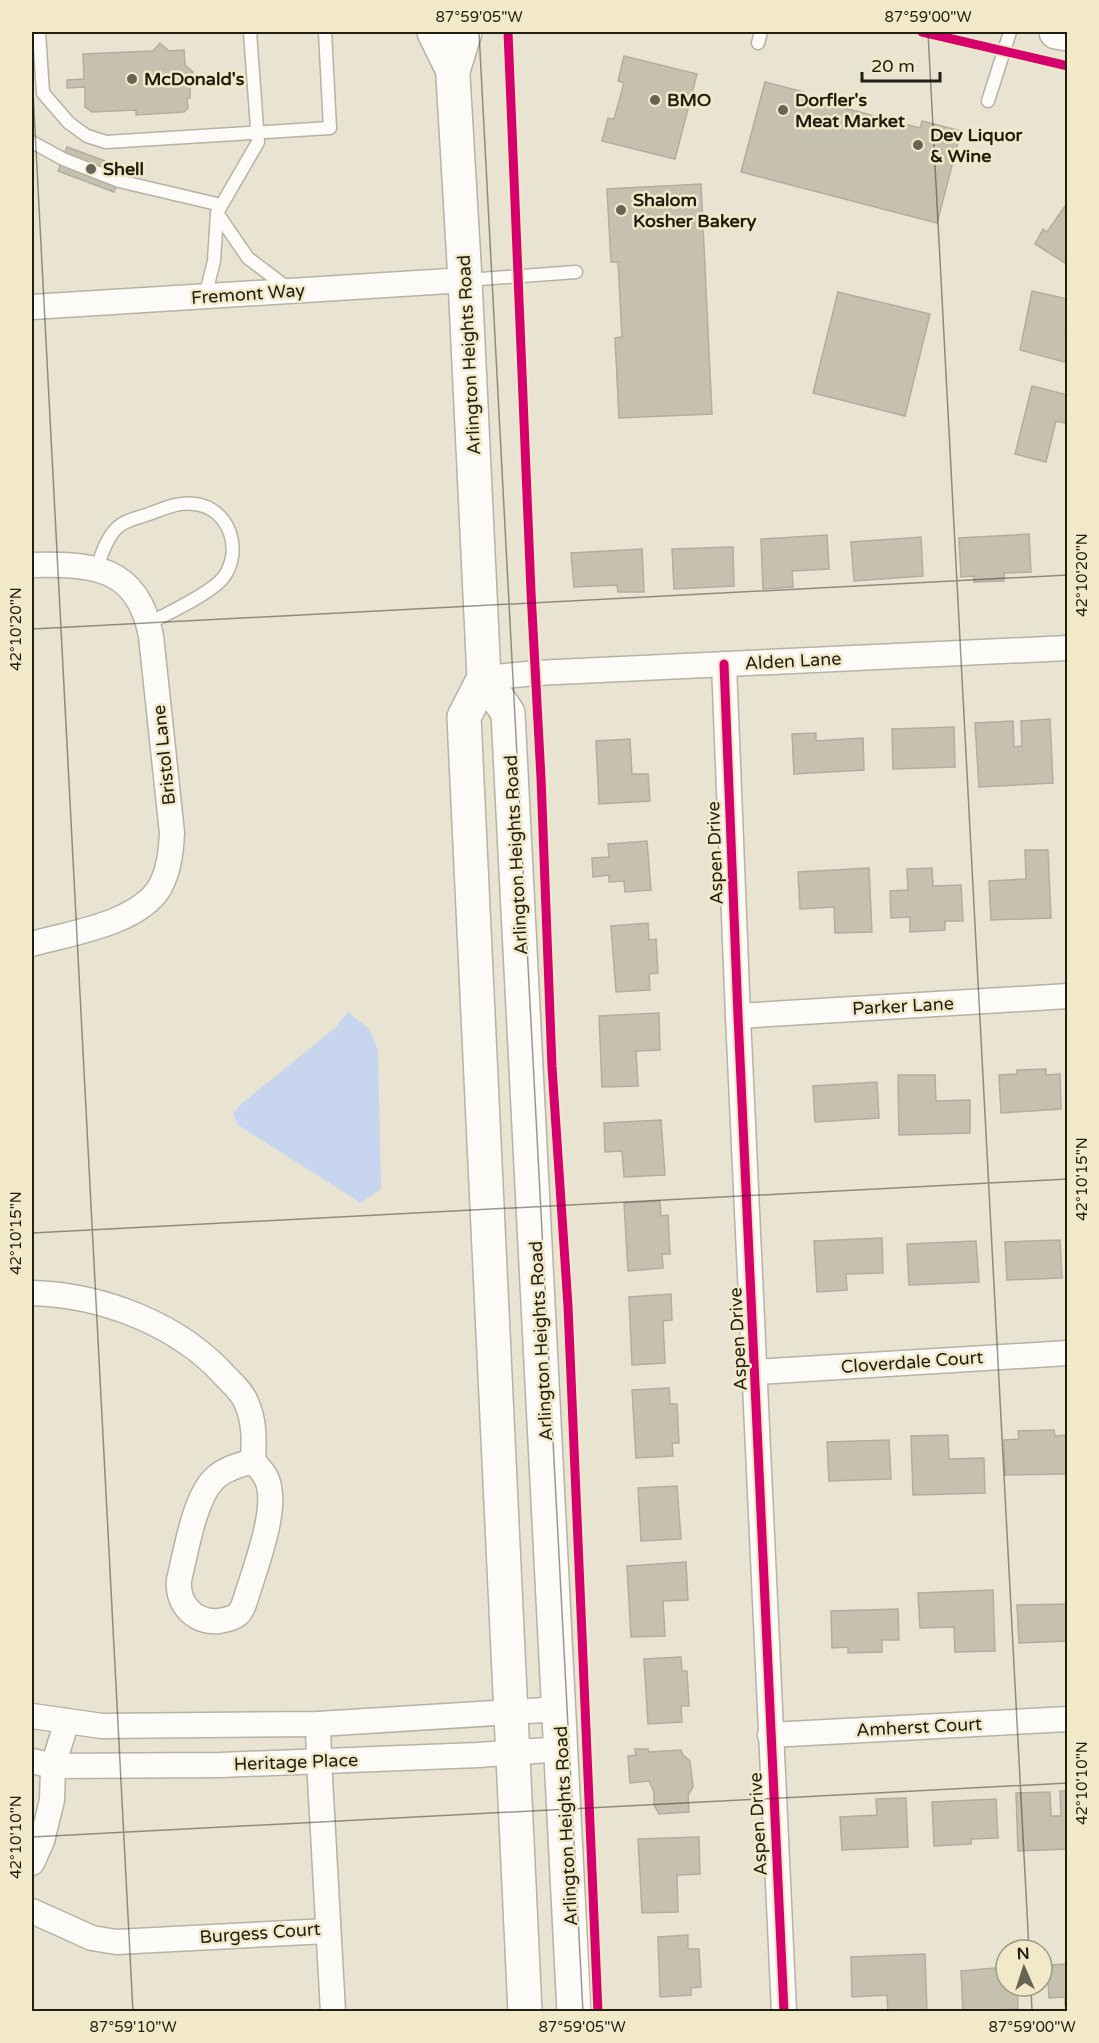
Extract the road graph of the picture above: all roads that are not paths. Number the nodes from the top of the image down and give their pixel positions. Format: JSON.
{"nodes":[{"id":1,"x":39,"y":32,"type":"edge"},
{"id":2,"x":250,"y":32,"type":"edge"},
{"id":3,"x":325,"y":32,"type":"edge"},
{"id":4,"x":434,"y":32,"type":"edge"},
{"id":5,"x":451,"y":32,"type":"edge"},
{"id":6,"x":465,"y":32,"type":"edge"},
{"id":7,"x":1010,"y":32,"type":"edge"},
{"id":8,"x":1056,"y":32,"type":"edge"},
{"id":9,"x":1068,"y":34,"type":"edge"},
{"id":10,"x":453,"y":71,"type":"junction"},
{"id":11,"x":988,"y":101,"type":"dead end"},
{"id":12,"x":257,"y":132,"type":"junction"},
{"id":13,"x":32,"y":141,"type":"edge"},
{"id":14,"x":219,"y":209,"type":"junction"},
{"id":15,"x":576,"y":272,"type":"dead end"},
{"id":16,"x":465,"y":280,"type":"junction"},
{"id":17,"x":292,"y":291,"type":"junction"},
{"id":18,"x":205,"y":297,"type":"junction"},
{"id":19,"x":32,"y":307,"type":"edge"},
{"id":20,"x":32,"y":565,"type":"edge"},
{"id":21,"x":97,"y":568,"type":"junction"},
{"id":22,"x":149,"y":623,"type":"junction"},
{"id":23,"x":1068,"y":648,"type":"edge"},
{"id":24,"x":724,"y":664,"type":"junction"},
{"id":25,"x":484,"y":678,"type":"junction"},
{"id":26,"x":32,"y":944,"type":"edge"},
{"id":27,"x":1068,"y":996,"type":"edge"},
{"id":28,"x":738,"y":1016,"type":"junction"},
{"id":29,"x":32,"y":1293,"type":"edge"},
{"id":30,"x":1068,"y":1353,"type":"edge"},
{"id":31,"x":756,"y":1372,"type":"junction"},
{"id":32,"x":253,"y":1461,"type":"junction"},
{"id":33,"x":560,"y":1709,"type":"junction"},
{"id":34,"x":510,"y":1712,"type":"junction"},
{"id":35,"x":32,"y":1716,"type":"edge"},
{"id":36,"x":1068,"y":1719,"type":"edge"},
{"id":37,"x":67,"y":1721,"type":"junction"},
{"id":38,"x":318,"y":1724,"type":"junction"},
{"id":39,"x":770,"y":1735,"type":"junction"},
{"id":40,"x":562,"y":1749,"type":"junction"},
{"id":41,"x":512,"y":1752,"type":"junction"},
{"id":42,"x":319,"y":1760,"type":"junction"},
{"id":43,"x":42,"y":1764,"type":"edge"},
{"id":44,"x":32,"y":1863,"type":"edge"},
{"id":45,"x":32,"y":1911,"type":"edge"},
{"id":46,"x":328,"y":1931,"type":"junction"},
{"id":47,"x":333,"y":2012,"type":"edge"},
{"id":48,"x":525,"y":2012,"type":"edge"},
{"id":49,"x":574,"y":2012,"type":"edge"},
{"id":50,"x":784,"y":2012,"type":"edge"}],
"edges":[{"from":1,"to":12,"type":"lane"},
{"from":2,"to":12,"type":"lane"},
{"from":3,"to":12,"type":"lane"},
{"from":4,"to":10,"type":"main road"},
{"from":5,"to":10,"type":"main road","name":"Arlington Heights Road"},
{"from":6,"to":10,"type":"main road"},
{"from":7,"to":11,"type":"lane"},
{"from":8,"to":9,"type":"main road"},
{"from":10,"to":16,"type":"main road","name":"Arlington Heights Road"},
{"from":12,"to":14,"type":"lane"},
{"from":13,"to":14,"type":"lane"},
{"from":14,"to":17,"type":"lane"},
{"from":14,"to":18,"type":"lane"},
{"from":15,"to":16,"type":"lane"},
{"from":16,"to":17,"type":"street","name":"Fremont Way"},
{"from":16,"to":25,"type":"main road","name":"Arlington Heights Road"},
{"from":17,"to":18,"type":"street","name":"Fremont Way"},
{"from":18,"to":19,"type":"street","name":"Fremont Way"},
{"from":20,"to":21,"type":"street","name":"Bristol Lane"},
{"from":21,"to":22,"type":"street","name":"Bristol Lane"},
{"from":21,"to":22,"type":"lane"},
{"from":22,"to":26,"type":"street","name":"Bristol Lane"},
{"from":23,"to":24,"type":"street","name":"Alden Lane"},
{"from":24,"to":25,"type":"street","name":"Alden Lane"},
{"from":24,"to":28,"type":"street","name":"Aspen Drive"},
{"from":25,"to":33,"type":"main road","name":"Arlington Heights Road"},
{"from":25,"to":34,"type":"main road","name":"Arlington Heights Road"},
{"from":27,"to":28,"type":"street","name":"Parker Lane"},
{"from":28,"to":31,"type":"street","name":"Aspen Drive"},
{"from":29,"to":32,"type":"street"},
{"from":30,"to":31,"type":"street","name":"Cloverdale Court"},
{"from":31,"to":39,"type":"street","name":"Aspen Drive"},
{"from":32,"to":32,"type":"street"},
{"from":33,"to":34,"type":"street","name":"Heritage Place"},
{"from":33,"to":40,"type":"main road","name":"Arlington Heights Road"},
{"from":34,"to":38,"type":"street","name":"Heritage Place"},
{"from":34,"to":41,"type":"main road","name":"Arlington Heights Road"},
{"from":35,"to":37,"type":"street","name":"Heritage Place"},
{"from":36,"to":39,"type":"street","name":"Amherst Court"},
{"from":37,"to":38,"type":"street","name":"Heritage Place"},
{"from":37,"to":43,"type":"street"},
{"from":38,"to":42,"type":"street","name":"Burgess Court"},
{"from":39,"to":50,"type":"street","name":"Aspen Drive"},
{"from":40,"to":41,"type":"street","name":"Heritage Place"},
{"from":40,"to":49,"type":"main road","name":"Arlington Heights Road"},
{"from":41,"to":42,"type":"street","name":"Heritage Place"},
{"from":41,"to":48,"type":"main road","name":"Arlington Heights Road"},
{"from":42,"to":43,"type":"street","name":"Heritage Place"},
{"from":42,"to":46,"type":"street","name":"Burgess Court"},
{"from":43,"to":44,"type":"street"},
{"from":45,"to":46,"type":"street","name":"Burgess Court"},
{"from":46,"to":47,"type":"street"}]}
